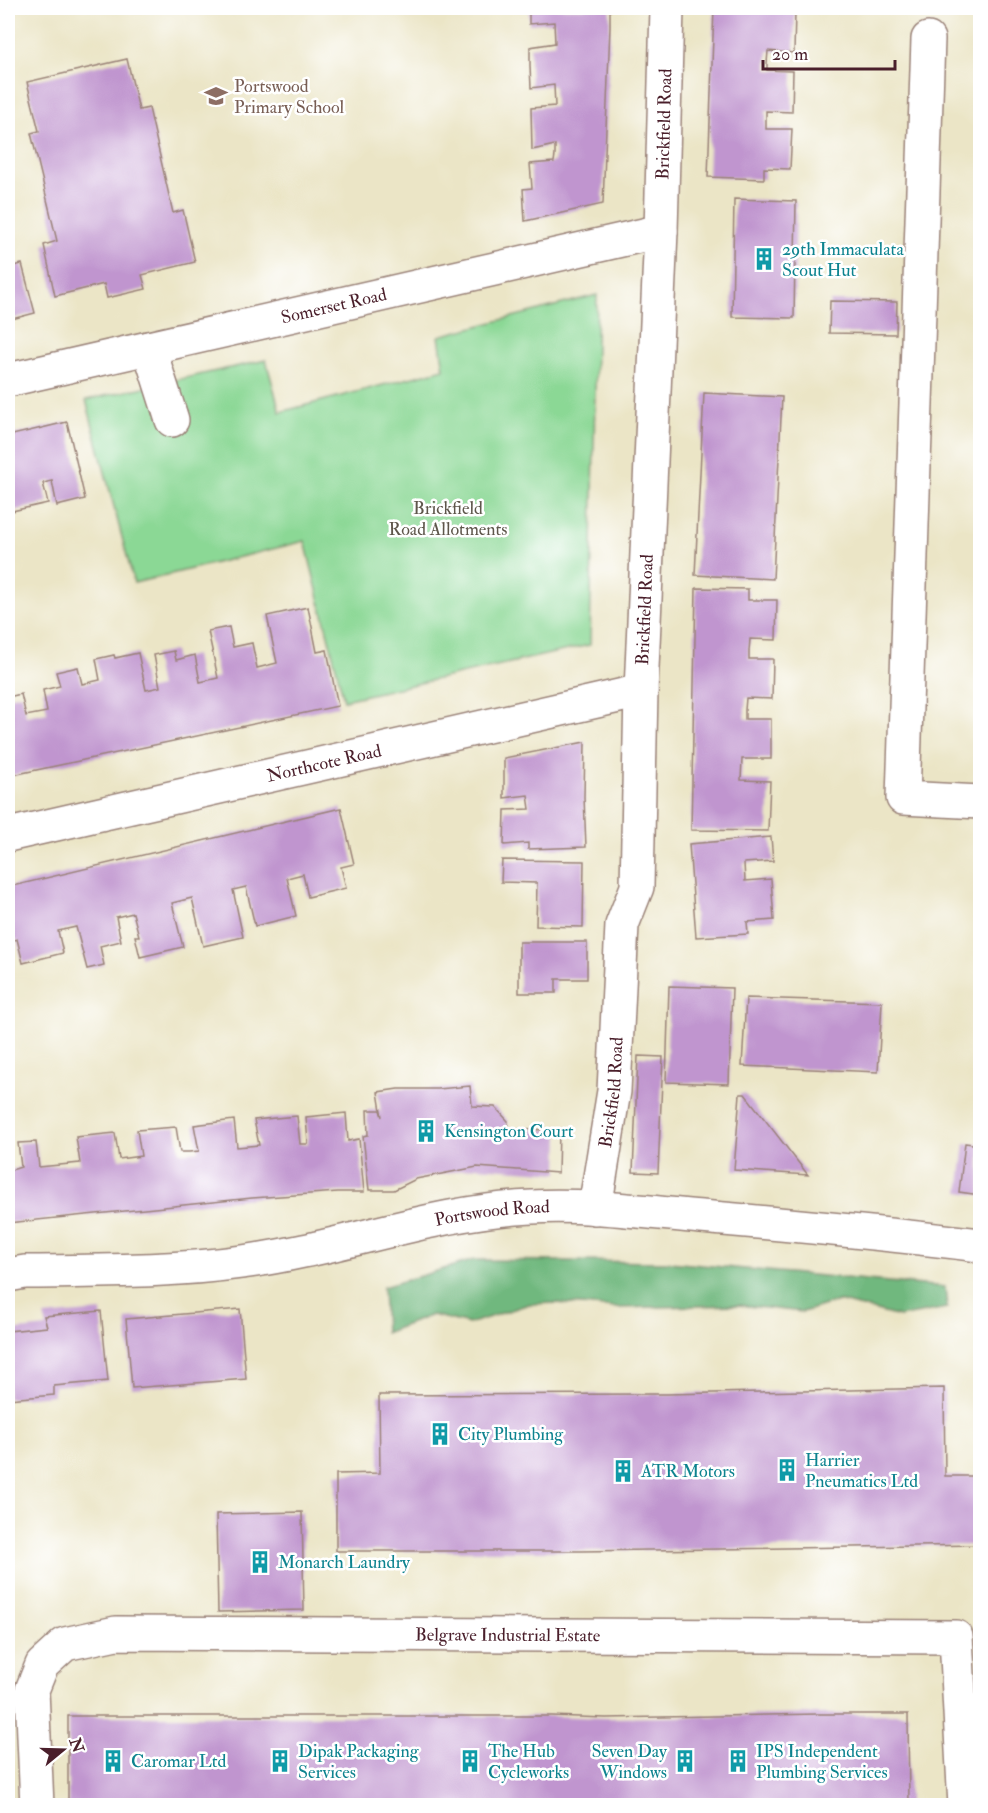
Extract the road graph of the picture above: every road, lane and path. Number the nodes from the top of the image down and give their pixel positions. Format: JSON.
{"nodes":[{"id":1,"x":667,"y":8,"type":"edge"},
{"id":2,"x":928,"y":39,"type":"dead end"},
{"id":3,"x":661,"y":231,"type":"junction"},
{"id":4,"x":149,"y":348,"type":"junction"},
{"id":5,"x":8,"y":380,"type":"edge"},
{"id":6,"x":172,"y":420,"type":"dead end"},
{"id":7,"x":641,"y":691,"type":"junction"},
{"id":8,"x":981,"y":802,"type":"edge"},
{"id":9,"x":8,"y":835,"type":"edge"},
{"id":10,"x":595,"y":1208,"type":"junction"},
{"id":11,"x":981,"y":1245,"type":"edge"},
{"id":12,"x":8,"y":1275,"type":"edge"},
{"id":13,"x":37,"y":1806,"type":"edge"},
{"id":14,"x":965,"y":1806,"type":"edge"}],
"edges":[{"from":1,"to":3,"type":"street","name":"Brickfield Road"},
{"from":2,"to":8,"type":"street"},
{"from":3,"to":4,"type":"street","name":"Somerset Road"},
{"from":3,"to":7,"type":"street","name":"Brickfield Road"},
{"from":4,"to":5,"type":"street","name":"Somerset Road"},
{"from":4,"to":6,"type":"street"},
{"from":7,"to":9,"type":"street","name":"Northcote Road"},
{"from":7,"to":10,"type":"street","name":"Brickfield Road"},
{"from":10,"to":11,"type":"street","name":"Portswood Road"},
{"from":10,"to":12,"type":"street","name":"Portswood Road"},
{"from":13,"to":14,"type":"street","name":"Belgrave Industrial Estate"}]}
